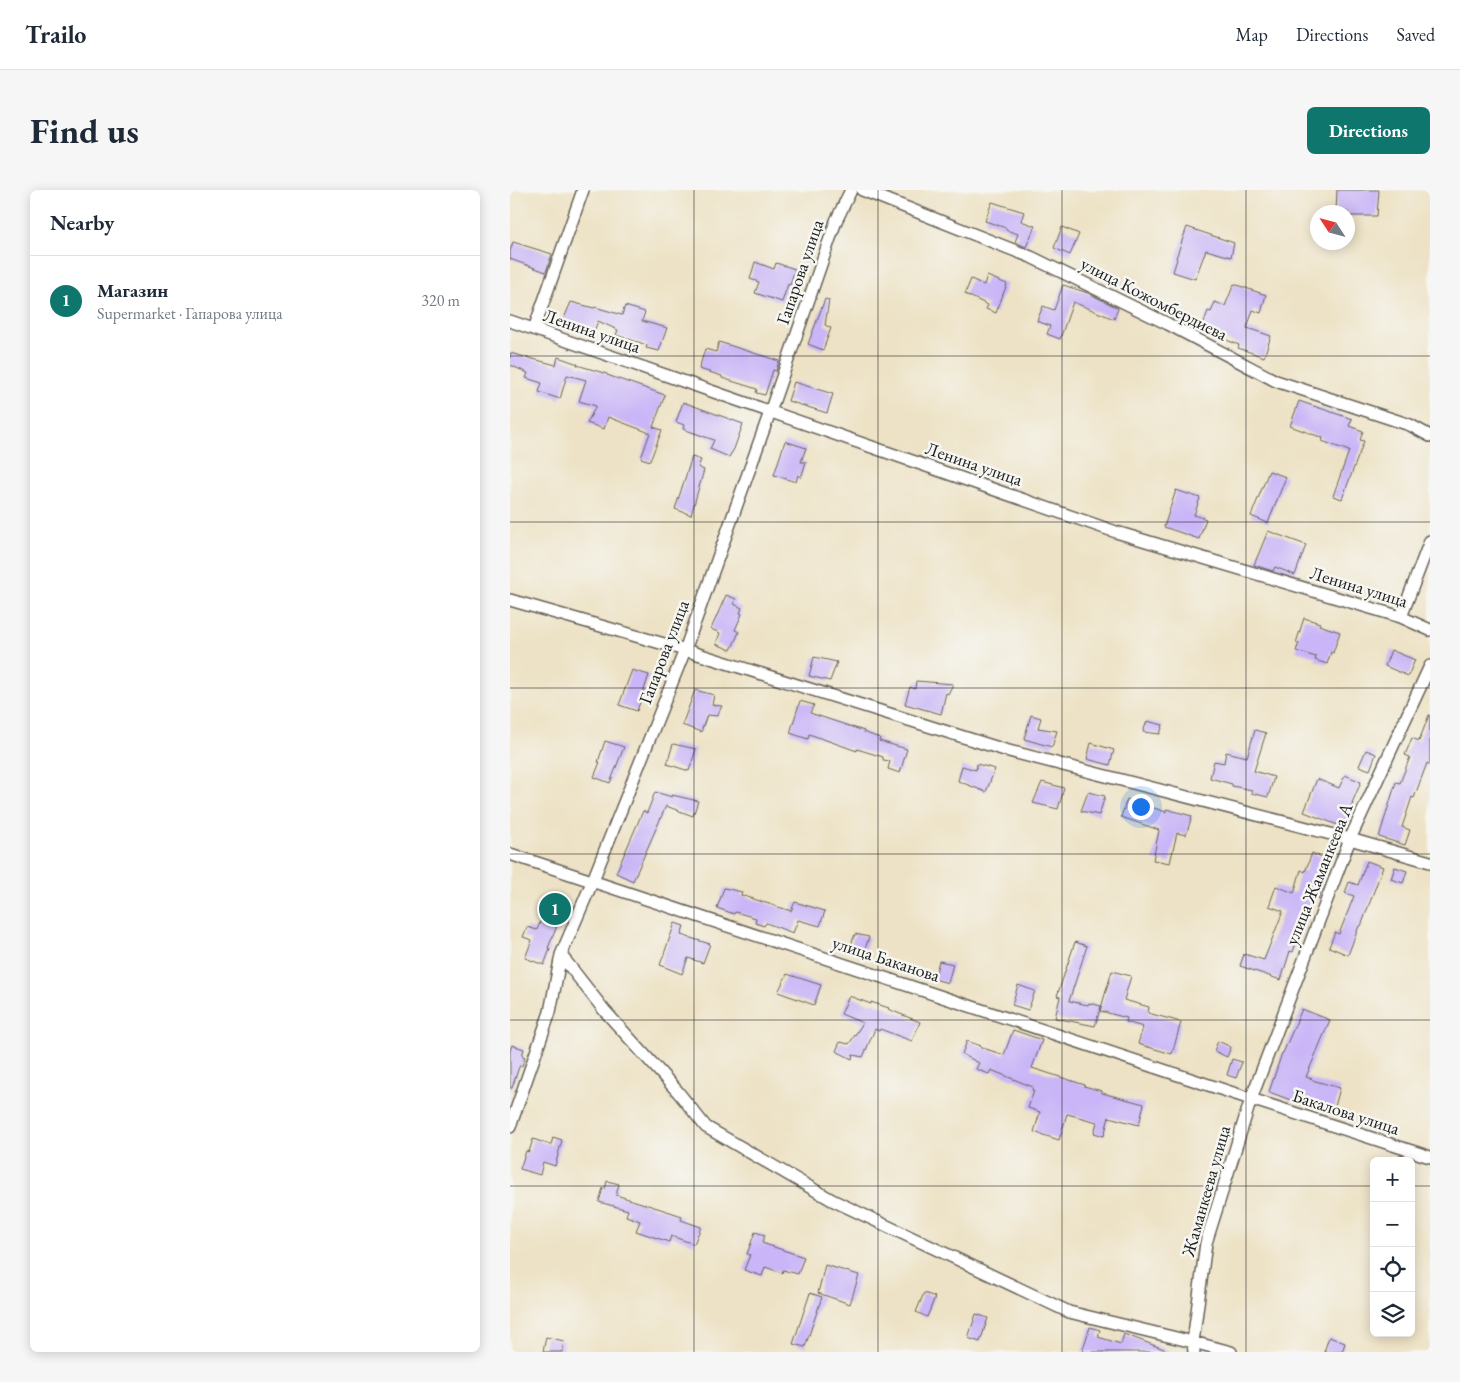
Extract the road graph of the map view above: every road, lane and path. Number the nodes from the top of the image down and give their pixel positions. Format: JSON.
{"nodes":[{"id":1,"x":583,"y":190,"type":"edge"},
{"id":2,"x":851,"y":190,"type":"edge"},
{"id":3,"x":862,"y":190,"type":"edge"},
{"id":4,"x":510,"y":321,"type":"edge"},
{"id":5,"x":534,"y":329,"type":"junction"},
{"id":6,"x":770,"y":412,"type":"junction"},
{"id":7,"x":1430,"y":436,"type":"edge"},
{"id":8,"x":1430,"y":540,"type":"edge"},
{"id":9,"x":510,"y":600,"type":"edge"},
{"id":10,"x":1401,"y":618,"type":"junction"},
{"id":11,"x":1430,"y":630,"type":"edge"},
{"id":12,"x":685,"y":650,"type":"junction"},
{"id":13,"x":1430,"y":666,"type":"edge"},
{"id":14,"x":1350,"y":839,"type":"junction"},
{"id":15,"x":510,"y":854,"type":"edge"},
{"id":16,"x":1430,"y":862,"type":"edge"},
{"id":17,"x":593,"y":880,"type":"junction"},
{"id":18,"x":561,"y":955,"type":"junction"},
{"id":19,"x":1251,"y":1100,"type":"junction"},
{"id":20,"x":510,"y":1127,"type":"edge"},
{"id":21,"x":1430,"y":1157,"type":"edge"},
{"id":22,"x":1194,"y":1347,"type":"edge"},
{"id":23,"x":1231,"y":1352,"type":"edge"}],
"edges":[{"from":1,"to":5,"type":"street"},
{"from":2,"to":6,"type":"street","name":"Гапарова улица"},
{"from":3,"to":7,"type":"street","name":"улица Кожомбердиева"},
{"from":4,"to":5,"type":"street","name":"Ленина улица"},
{"from":5,"to":6,"type":"street","name":"Ленина улица"},
{"from":6,"to":10,"type":"street","name":"Ленина улица"},
{"from":6,"to":12,"type":"street","name":"Гапарова улица"},
{"from":8,"to":10,"type":"street"},
{"from":9,"to":12,"type":"street"},
{"from":10,"to":11,"type":"street","name":"Ленина улица"},
{"from":12,"to":14,"type":"street"},
{"from":12,"to":17,"type":"street","name":"Гапарова улица"},
{"from":13,"to":14,"type":"street","name":"улица Жаманкеева А"},
{"from":14,"to":16,"type":"street"},
{"from":14,"to":19,"type":"street","name":"улица Жаманкеева А"},
{"from":15,"to":17,"type":"street","name":"улица Баканова"},
{"from":17,"to":18,"type":"street","name":"Гапарова улица"},
{"from":17,"to":19,"type":"street","name":"улица Баканова"},
{"from":18,"to":20,"type":"street","name":"Гапарова улица"},
{"from":18,"to":22,"type":"street"},
{"from":19,"to":21,"type":"street","name":"Бакалова улица"},
{"from":19,"to":22,"type":"street","name":"Жаманкеева улица"},
{"from":22,"to":23,"type":"street"}]}
